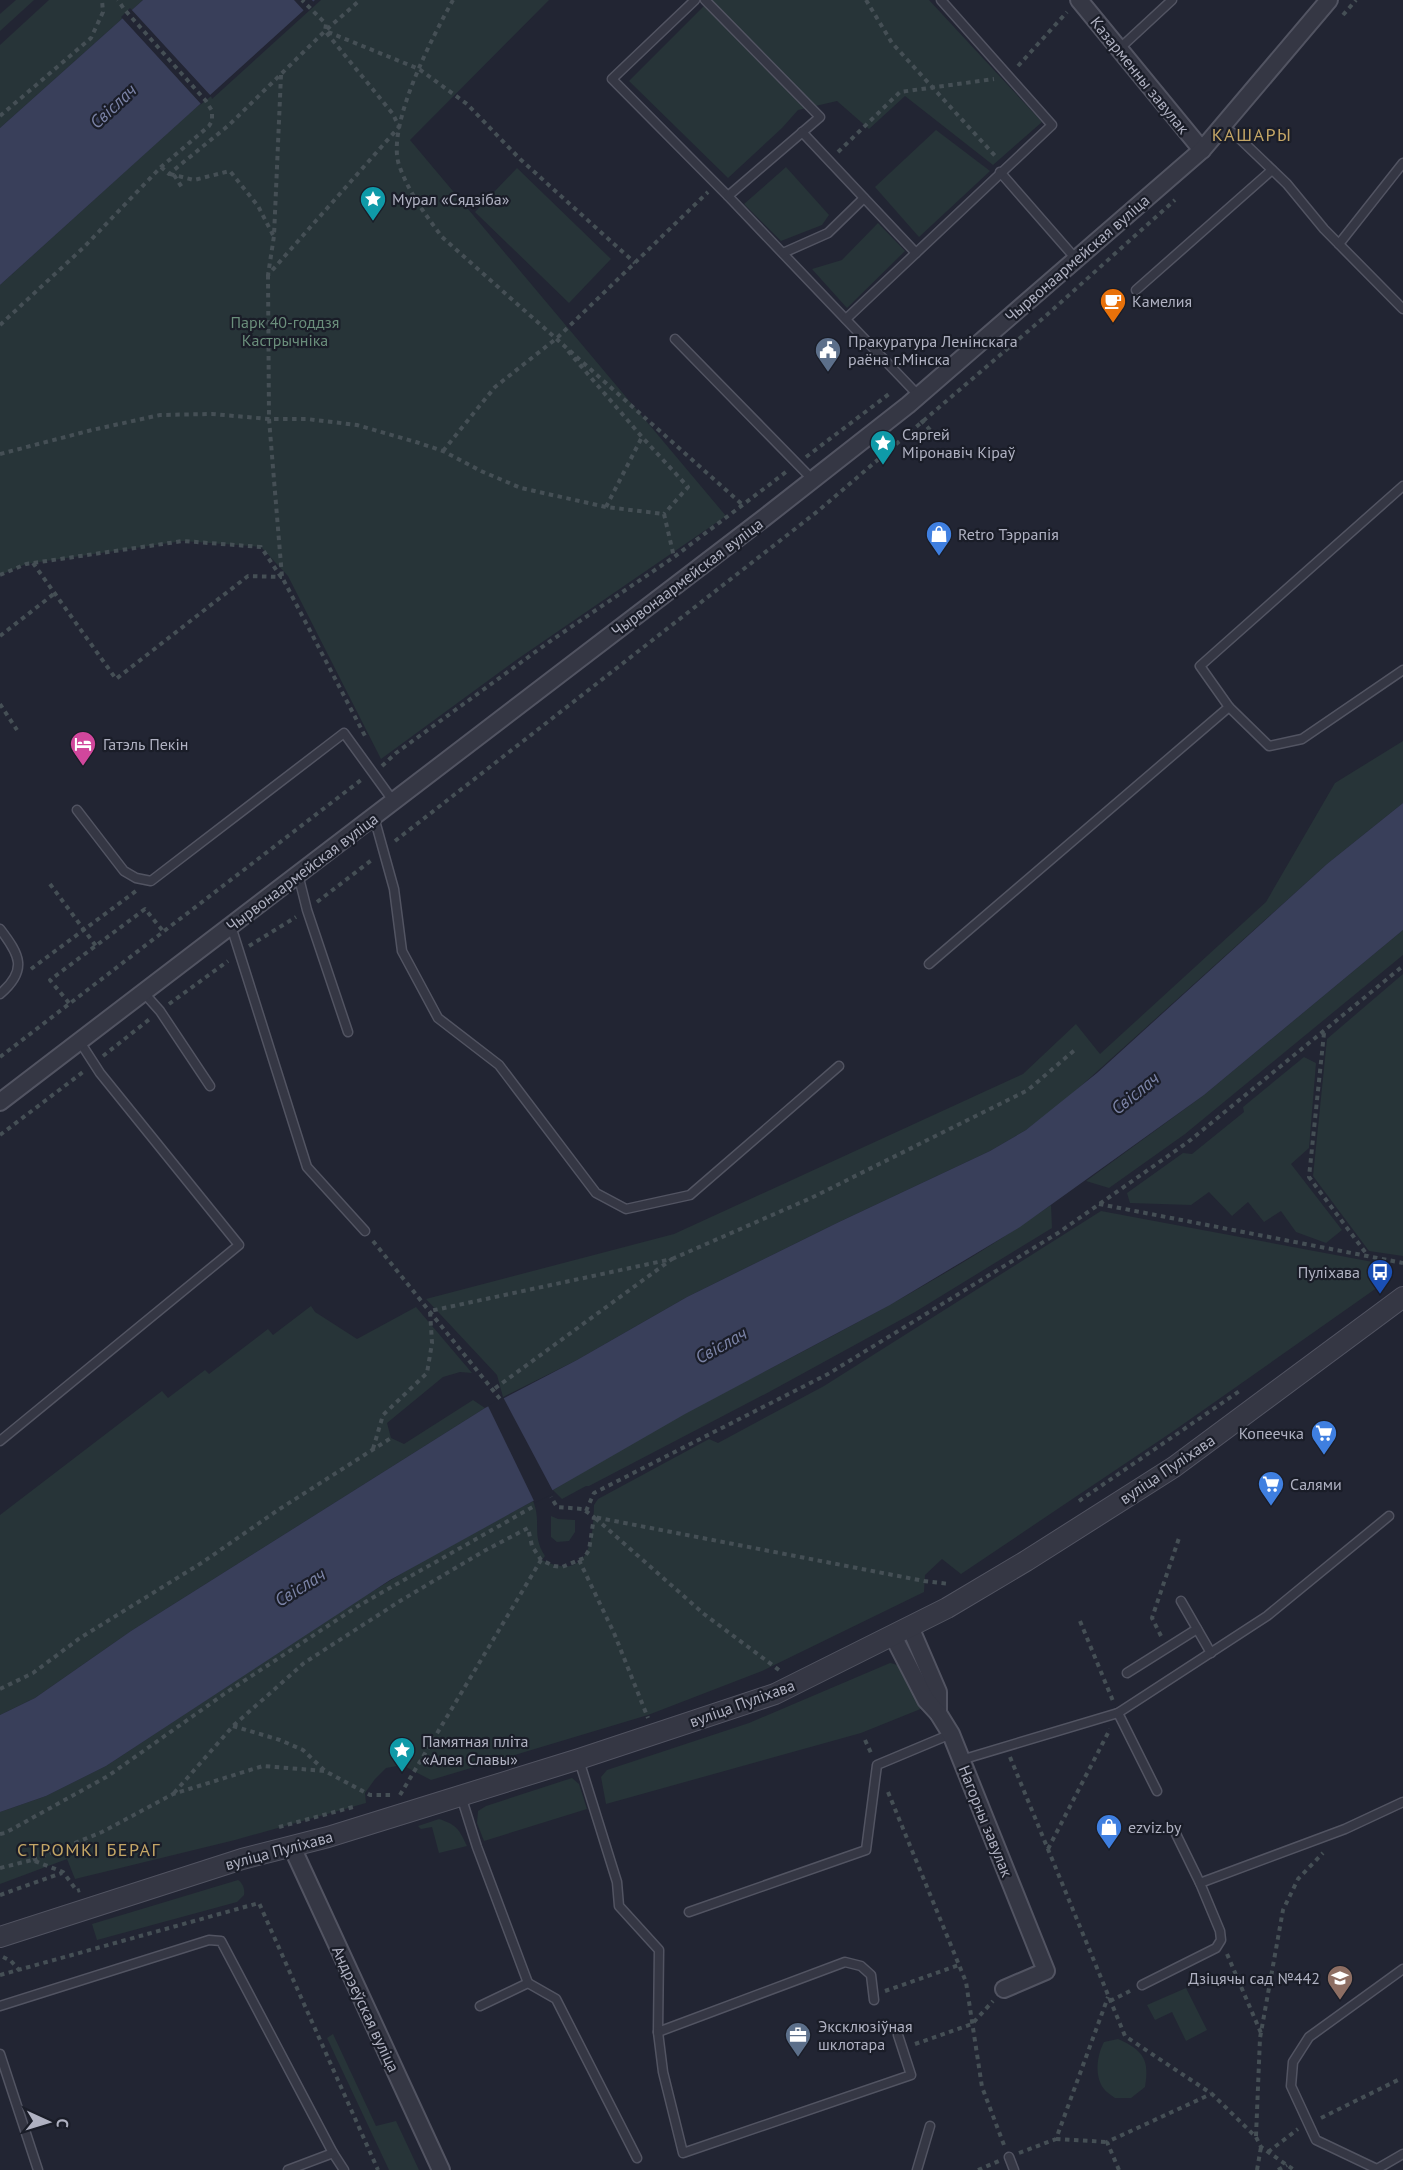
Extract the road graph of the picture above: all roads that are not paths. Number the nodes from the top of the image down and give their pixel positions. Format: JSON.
{"nodes":[{"id":1,"x":694,"y":0,"type":"edge"},
{"id":2,"x":705,"y":0,"type":"edge"},
{"id":3,"x":941,"y":0,"type":"edge"},
{"id":4,"x":1172,"y":0,"type":"edge"},
{"id":5,"x":1329,"y":0,"type":"edge"},
{"id":6,"x":1075,"y":4,"type":"edge"},
{"id":7,"x":1119,"y":49,"type":"junction"},
{"id":8,"x":1223,"y":126,"type":"junction"},
{"id":9,"x":802,"y":132,"type":"junction"},
{"id":10,"x":1202,"y":150,"type":"junction"},
{"id":11,"x":1403,"y":164,"type":"edge"},
{"id":12,"x":1003,"y":170,"type":"junction"},
{"id":13,"x":1272,"y":170,"type":"junction"},
{"id":14,"x":728,"y":196,"type":"junction"},
{"id":15,"x":864,"y":198,"type":"junction"},
{"id":16,"x":1339,"y":244,"type":"junction"},
{"id":17,"x":783,"y":253,"type":"junction"},
{"id":18,"x":916,"y":253,"type":"junction"},
{"id":19,"x":1076,"y":259,"type":"junction"},
{"id":20,"x":1136,"y":290,"type":"dead end"},
{"id":21,"x":1403,"y":309,"type":"edge"},
{"id":22,"x":846,"y":319,"type":"junction"},
{"id":23,"x":675,"y":339,"type":"dead end"},
{"id":24,"x":918,"y":395,"type":"junction"},
{"id":25,"x":813,"y":480,"type":"junction"},
{"id":26,"x":1403,"y":486,"type":"edge"},
{"id":27,"x":1403,"y":670,"type":"edge"},
{"id":28,"x":1229,"y":707,"type":"junction"},
{"id":29,"x":394,"y":802,"type":"junction"},
{"id":30,"x":77,"y":810,"type":"dead end"},
{"id":31,"x":374,"y":818,"type":"junction"},
{"id":32,"x":298,"y":874,"type":"junction"},
{"id":33,"x":231,"y":926,"type":"junction"},
{"id":34,"x":0,"y":929,"type":"edge"},
{"id":35,"x":928,"y":964,"type":"dead end"},
{"id":36,"x":144,"y":993,"type":"junction"},
{"id":37,"x":0,"y":994,"type":"edge"},
{"id":38,"x":348,"y":1032,"type":"dead end"},
{"id":39,"x":80,"y":1042,"type":"junction"},
{"id":40,"x":839,"y":1066,"type":"dead end"},
{"id":41,"x":210,"y":1086,"type":"dead end"},
{"id":42,"x":0,"y":1102,"type":"edge"},
{"id":43,"x":365,"y":1231,"type":"road end"},
{"id":44,"x":1403,"y":1297,"type":"edge"},
{"id":45,"x":0,"y":1441,"type":"edge"},
{"id":46,"x":1389,"y":1516,"type":"dead end"},
{"id":47,"x":1181,"y":1601,"type":"dead end"},
{"id":48,"x":1197,"y":1629,"type":"junction"},
{"id":49,"x":901,"y":1632,"type":"junction"},
{"id":50,"x":1211,"y":1653,"type":"junction"},
{"id":51,"x":1127,"y":1672,"type":"dead end"},
{"id":52,"x":1118,"y":1713,"type":"junction"},
{"id":53,"x":951,"y":1734,"type":"junction"},
{"id":54,"x":579,"y":1759,"type":"junction"},
{"id":55,"x":961,"y":1760,"type":"junction"},
{"id":56,"x":1157,"y":1791,"type":"dead end"},
{"id":57,"x":461,"y":1796,"type":"junction"},
{"id":58,"x":1403,"y":1802,"type":"edge"},
{"id":59,"x":1176,"y":1834,"type":"dead end"},
{"id":60,"x":292,"y":1847,"type":"junction"},
{"id":61,"x":1200,"y":1883,"type":"junction"},
{"id":62,"x":689,"y":1912,"type":"dead end"},
{"id":63,"x":0,"y":1937,"type":"edge"},
{"id":64,"x":1403,"y":1969,"type":"edge"},
{"id":65,"x":528,"y":1983,"type":"junction"},
{"id":66,"x":1142,"y":1985,"type":"road end"},
{"id":67,"x":1004,"y":1989,"type":"road end"},
{"id":68,"x":873,"y":1997,"type":"road end"},
{"id":69,"x":0,"y":2006,"type":"edge"},
{"id":70,"x":480,"y":2006,"type":"dead end"},
{"id":71,"x":658,"y":2032,"type":"junction"},
{"id":72,"x":898,"y":2035,"type":"dead end"},
{"id":73,"x":0,"y":2054,"type":"edge"},
{"id":74,"x":930,"y":2126,"type":"dead end"},
{"id":75,"x":333,"y":2153,"type":"junction"},
{"id":76,"x":1403,"y":2154,"type":"edge"},
{"id":77,"x":1009,"y":2157,"type":"road end"},
{"id":78,"x":637,"y":2158,"type":"dead end"},
{"id":79,"x":38,"y":2170,"type":"edge"},
{"id":80,"x":288,"y":2170,"type":"edge"},
{"id":81,"x":344,"y":2170,"type":"edge"},
{"id":82,"x":441,"y":2170,"type":"edge"},
{"id":83,"x":917,"y":2170,"type":"edge"},
{"id":84,"x":1014,"y":2170,"type":"edge"}],
"edges":[{"from":1,"to":14,"type":"lane"},
{"from":2,"to":9,"type":"lane"},
{"from":3,"to":12,"type":"lane"},
{"from":4,"to":7,"type":"lane"},
{"from":5,"to":8,"type":"street","name":"Чырвонаармейская вуліца"},
{"from":6,"to":7,"type":"street","name":"Казарменны завулак"},
{"from":7,"to":10,"type":"street","name":"Казарменны завулак"},
{"from":8,"to":10,"type":"street","name":"Чырвонаармейская вуліца"},
{"from":8,"to":13,"type":"lane"},
{"from":9,"to":14,"type":"lane"},
{"from":9,"to":15,"type":"lane"},
{"from":10,"to":19,"type":"street","name":"Чырвонаармейская вуліца"},
{"from":11,"to":16,"type":"lane"},
{"from":12,"to":18,"type":"lane"},
{"from":12,"to":19,"type":"lane"},
{"from":13,"to":16,"type":"lane"},
{"from":13,"to":20,"type":"lane"},
{"from":14,"to":17,"type":"lane"},
{"from":15,"to":17,"type":"lane"},
{"from":15,"to":18,"type":"lane"},
{"from":16,"to":21,"type":"lane"},
{"from":17,"to":22,"type":"lane"},
{"from":18,"to":22,"type":"lane"},
{"from":19,"to":24,"type":"street","name":"Чырвонаармейская вуліца"},
{"from":22,"to":24,"type":"lane"},
{"from":23,"to":25,"type":"lane"},
{"from":24,"to":25,"type":"street","name":"Чырвонаармейская вуліца"},
{"from":25,"to":29,"type":"street","name":"Чырвонаармейская вуліца"},
{"from":26,"to":28,"type":"lane"},
{"from":27,"to":28,"type":"lane"},
{"from":28,"to":35,"type":"lane"},
{"from":29,"to":30,"type":"lane"},
{"from":29,"to":31,"type":"street","name":"Чырвонаармейская вуліца"},
{"from":31,"to":32,"type":"street","name":"Чырвонаармейская вуліца"},
{"from":31,"to":40,"type":"lane"},
{"from":32,"to":33,"type":"street","name":"Чырвонаармейская вуліца"},
{"from":32,"to":38,"type":"lane"},
{"from":33,"to":36,"type":"street","name":"Чырвонаармейская вуліца"},
{"from":33,"to":43,"type":"lane"},
{"from":34,"to":37,"type":"lane"},
{"from":36,"to":39,"type":"street","name":"Чырвонаармейская вуліца"},
{"from":36,"to":41,"type":"lane"},
{"from":39,"to":42,"type":"street","name":"Чырвонаармейская вуліца"},
{"from":39,"to":45,"type":"lane"},
{"from":44,"to":49,"type":"street","name":"вуліца Пуліхава"},
{"from":46,"to":50,"type":"lane"},
{"from":47,"to":48,"type":"lane"},
{"from":48,"to":50,"type":"lane"},
{"from":48,"to":51,"type":"lane"},
{"from":49,"to":53,"type":"street","name":"Нагорны завулак"},
{"from":49,"to":54,"type":"street","name":"вуліца Пуліхава"},
{"from":50,"to":52,"type":"lane"},
{"from":52,"to":55,"type":"lane"},
{"from":52,"to":56,"type":"lane"},
{"from":53,"to":55,"type":"street","name":"Нагорны завулак"},
{"from":53,"to":62,"type":"lane"},
{"from":54,"to":57,"type":"street","name":"вуліца Пуліхава"},
{"from":54,"to":71,"type":"lane"},
{"from":55,"to":67,"type":"street","name":"Нагорны завулак"},
{"from":57,"to":60,"type":"street","name":"вуліца Пуліхава"},
{"from":57,"to":65,"type":"lane"},
{"from":58,"to":61,"type":"lane"},
{"from":59,"to":61,"type":"lane"},
{"from":60,"to":63,"type":"street","name":"вуліца Пуліхава"},
{"from":60,"to":82,"type":"street","name":"Андрэеўская вуліца"},
{"from":61,"to":66,"type":"lane"},
{"from":64,"to":76,"type":"lane"},
{"from":65,"to":70,"type":"lane"},
{"from":65,"to":78,"type":"lane"},
{"from":68,"to":71,"type":"lane"},
{"from":69,"to":75,"type":"lane"},
{"from":71,"to":72,"type":"lane"},
{"from":73,"to":79,"type":"lane"},
{"from":74,"to":83,"type":"lane"},
{"from":75,"to":80,"type":"lane"},
{"from":75,"to":81,"type":"lane"},
{"from":77,"to":84,"type":"lane"}]}
